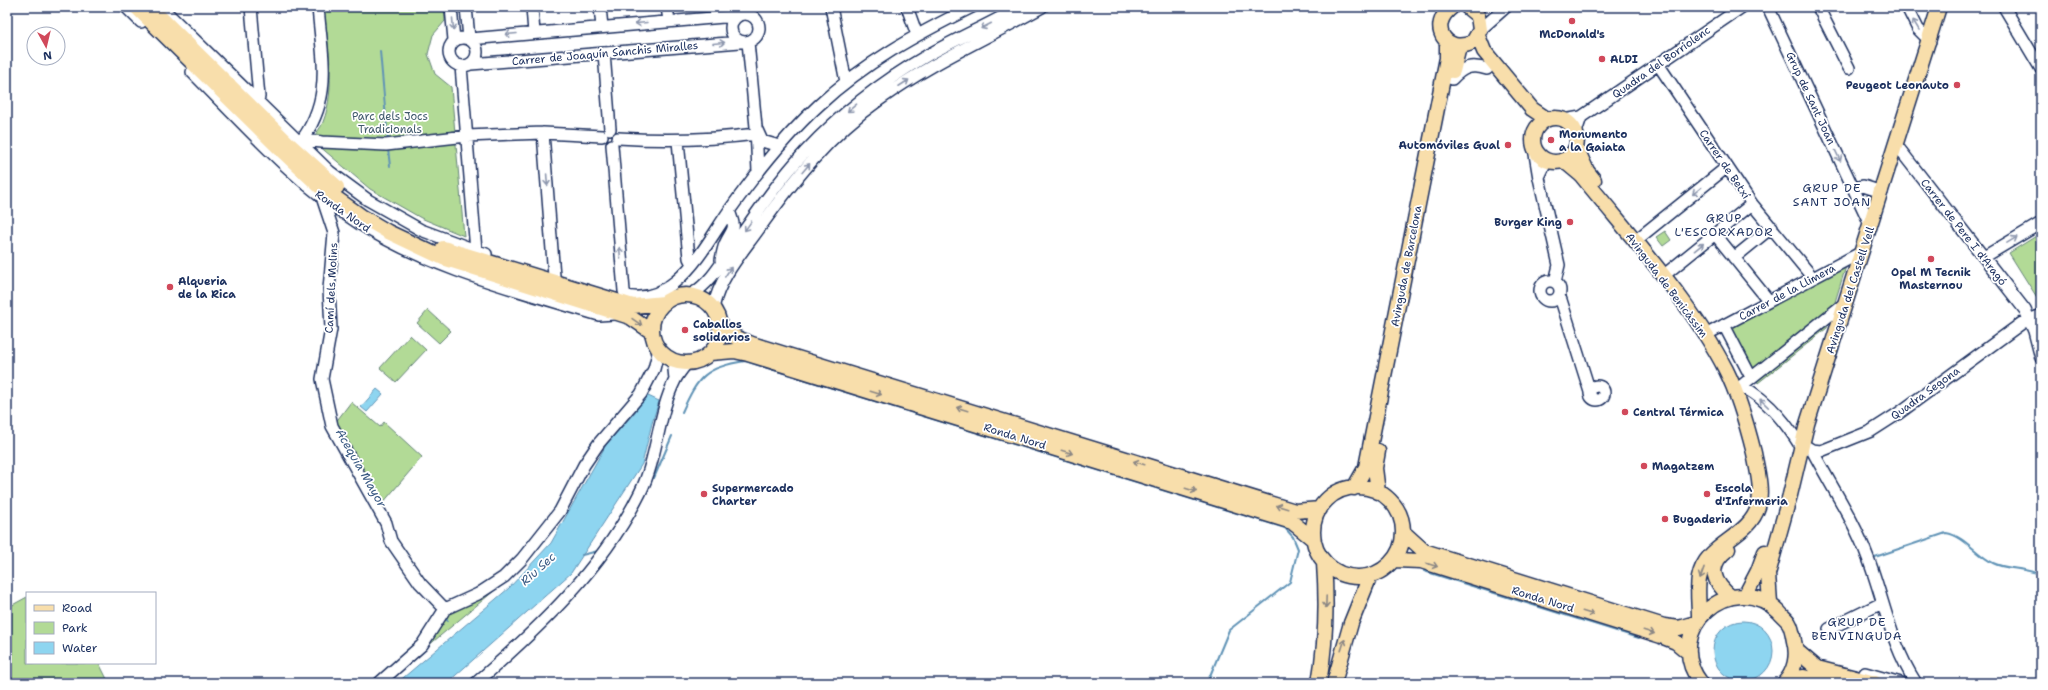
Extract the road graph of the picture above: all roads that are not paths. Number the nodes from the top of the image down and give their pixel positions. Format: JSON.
{"nodes":[{"id":1,"x":126,"y":7,"type":"edge"},
{"id":2,"x":136,"y":7,"type":"edge"},
{"id":3,"x":150,"y":7,"type":"edge"},
{"id":4,"x":161,"y":7,"type":"edge"},
{"id":5,"x":251,"y":7,"type":"edge"},
{"id":6,"x":318,"y":7,"type":"edge"},
{"id":7,"x":451,"y":7,"type":"edge"},
{"id":8,"x":466,"y":7,"type":"edge"},
{"id":9,"x":532,"y":7,"type":"edge"},
{"id":10,"x":600,"y":7,"type":"edge"},
{"id":11,"x":668,"y":7,"type":"edge"},
{"id":12,"x":831,"y":7,"type":"edge"},
{"id":13,"x":907,"y":7,"type":"edge"},
{"id":14,"x":972,"y":7,"type":"edge"},
{"id":15,"x":1020,"y":7,"type":"edge"},
{"id":16,"x":1042,"y":7,"type":"edge"},
{"id":17,"x":1452,"y":7,"type":"edge"},
{"id":18,"x":1506,"y":7,"type":"edge"},
{"id":19,"x":1742,"y":7,"type":"edge"},
{"id":20,"x":1768,"y":7,"type":"edge"},
{"id":21,"x":1818,"y":7,"type":"edge"},
{"id":22,"x":1907,"y":7,"type":"edge"},
{"id":23,"x":1939,"y":7,"type":"edge"},
{"id":24,"x":2004,"y":7,"type":"edge"},
{"id":25,"x":1471,"y":9,"type":"edge"},
{"id":26,"x":752,"y":11,"type":"edge"},
{"id":27,"x":735,"y":13,"type":"edge"},
{"id":28,"x":1438,"y":13,"type":"edge"},
{"id":29,"x":1496,"y":15,"type":"junction"},
{"id":30,"x":669,"y":21,"type":"junction"},
{"id":31,"x":602,"y":27,"type":"junction"},
{"id":32,"x":534,"y":32,"type":"junction"},
{"id":33,"x":1479,"y":33,"type":"junction"},
{"id":34,"x":917,"y":35,"type":"junction"},
{"id":35,"x":470,"y":38,"type":"junction"},
{"id":36,"x":454,"y":40,"type":"junction"},
{"id":37,"x":1930,"y":41,"type":"junction"},
{"id":38,"x":744,"y":42,"type":"junction"},
{"id":39,"x":1457,"y":45,"type":"junction"},
{"id":40,"x":604,"y":53,"type":"junction"},
{"id":41,"x":2037,"y":55,"type":"edge"},
{"id":42,"x":1658,"y":64,"type":"junction"},
{"id":43,"x":466,"y":65,"type":"junction"},
{"id":44,"x":1849,"y":68,"type":"dead end"},
{"id":45,"x":1487,"y":69,"type":"junction"},
{"id":46,"x":2041,"y":69,"type":"edge"},
{"id":47,"x":1452,"y":79,"type":"junction"},
{"id":48,"x":846,"y":82,"type":"junction"},
{"id":49,"x":256,"y":100,"type":"junction"},
{"id":50,"x":1581,"y":117,"type":"junction"},
{"id":51,"x":1547,"y":119,"type":"junction"},
{"id":52,"x":1564,"y":120,"type":"junction"},
{"id":53,"x":606,"y":132,"type":"junction"},
{"id":54,"x":1576,"y":132,"type":"junction"},
{"id":55,"x":758,"y":134,"type":"junction"},
{"id":56,"x":467,"y":136,"type":"junction"},
{"id":57,"x":1534,"y":136,"type":"junction"},
{"id":58,"x":543,"y":137,"type":"junction"},
{"id":59,"x":615,"y":141,"type":"junction"},
{"id":60,"x":301,"y":142,"type":"junction"},
{"id":61,"x":679,"y":145,"type":"junction"},
{"id":62,"x":779,"y":146,"type":"junction"},
{"id":63,"x":1897,"y":146,"type":"junction"},
{"id":64,"x":1576,"y":147,"type":"junction"},
{"id":65,"x":757,"y":152,"type":"junction"},
{"id":66,"x":767,"y":160,"type":"junction"},
{"id":67,"x":1547,"y":160,"type":"junction"},
{"id":68,"x":1563,"y":160,"type":"junction"},
{"id":69,"x":1727,"y":167,"type":"junction"},
{"id":70,"x":758,"y":172,"type":"junction"},
{"id":71,"x":1539,"y":178,"type":"junction"},
{"id":72,"x":1854,"y":190,"type":"junction"},
{"id":73,"x":1882,"y":192,"type":"junction"},
{"id":74,"x":322,"y":197,"type":"junction"},
{"id":75,"x":1752,"y":204,"type":"junction"},
{"id":76,"x":729,"y":211,"type":"junction"},
{"id":77,"x":2041,"y":223,"type":"edge"},
{"id":78,"x":1871,"y":226,"type":"junction"},
{"id":79,"x":1772,"y":227,"type":"junction"},
{"id":80,"x":1715,"y":234,"type":"junction"},
{"id":81,"x":1640,"y":237,"type":"junction"},
{"id":82,"x":476,"y":251,"type":"junction"},
{"id":83,"x":1862,"y":252,"type":"junction"},
{"id":84,"x":1984,"y":257,"type":"junction"},
{"id":85,"x":1734,"y":258,"type":"junction"},
{"id":86,"x":692,"y":264,"type":"junction"},
{"id":87,"x":720,"y":264,"type":"junction"},
{"id":88,"x":1668,"y":272,"type":"junction"},
{"id":89,"x":554,"y":276,"type":"junction"},
{"id":90,"x":1814,"y":278,"type":"junction"},
{"id":91,"x":1555,"y":282,"type":"junction"},
{"id":92,"x":692,"y":294,"type":"junction"},
{"id":93,"x":1558,"y":297,"type":"junction"},
{"id":94,"x":601,"y":298,"type":"junction"},
{"id":95,"x":1769,"y":302,"type":"junction"},
{"id":96,"x":664,"y":303,"type":"junction"},
{"id":97,"x":1845,"y":303,"type":"junction"},
{"id":98,"x":713,"y":308,"type":"junction"},
{"id":99,"x":618,"y":314,"type":"junction"},
{"id":100,"x":2041,"y":315,"type":"edge"},
{"id":101,"x":2029,"y":318,"type":"junction"},
{"id":102,"x":1818,"y":325,"type":"junction"},
{"id":103,"x":721,"y":328,"type":"junction"},
{"id":104,"x":1718,"y":329,"type":"junction"},
{"id":105,"x":1837,"y":330,"type":"junction"},
{"id":106,"x":652,"y":332,"type":"junction"},
{"id":107,"x":710,"y":354,"type":"junction"},
{"id":108,"x":672,"y":358,"type":"junction"},
{"id":109,"x":2041,"y":358,"type":"edge"},
{"id":110,"x":1746,"y":382,"type":"junction"},
{"id":111,"x":1593,"y":389,"type":"dead end"},
{"id":112,"x":1807,"y":424,"type":"junction"},
{"id":113,"x":1787,"y":425,"type":"junction"},
{"id":114,"x":1803,"y":450,"type":"junction"},
{"id":115,"x":1354,"y":488,"type":"junction"},
{"id":116,"x":1378,"y":492,"type":"junction"},
{"id":117,"x":1320,"y":509,"type":"junction"},
{"id":118,"x":1403,"y":532,"type":"junction"},
{"id":119,"x":1313,"y":538,"type":"junction"},
{"id":120,"x":1394,"y":560,"type":"junction"},
{"id":121,"x":1324,"y":563,"type":"junction"},
{"id":122,"x":1370,"y":576,"type":"junction"},
{"id":123,"x":1738,"y":596,"type":"junction"},
{"id":124,"x":1770,"y":603,"type":"junction"},
{"id":125,"x":1882,"y":603,"type":"junction"},
{"id":126,"x":445,"y":609,"type":"junction"},
{"id":127,"x":1698,"y":620,"type":"junction"},
{"id":128,"x":1829,"y":629,"type":"dead end"},
{"id":129,"x":1797,"y":651,"type":"junction"},
{"id":130,"x":1688,"y":652,"type":"junction"},
{"id":131,"x":1909,"y":673,"type":"junction"},
{"id":132,"x":1831,"y":680,"type":"edge"},
{"id":133,"x":1786,"y":681,"type":"edge"},
{"id":134,"x":379,"y":683,"type":"edge"},
{"id":135,"x":476,"y":683,"type":"edge"},
{"id":136,"x":1319,"y":683,"type":"edge"},
{"id":137,"x":1334,"y":683,"type":"edge"},
{"id":138,"x":1701,"y":683,"type":"edge"},
{"id":139,"x":1876,"y":683,"type":"edge"},
{"id":140,"x":1902,"y":683,"type":"edge"},
{"id":141,"x":1916,"y":683,"type":"edge"}],
"edges":[{"from":1,"to":74,"type":"street","name":"Ronda Nord"},
{"from":2,"to":99,"type":"main road","name":"Ronda Nord"},
{"from":3,"to":94,"type":"main road","name":"Ronda Nord"},
{"from":4,"to":49,"type":"street","name":"Ronda Nord"},
{"from":5,"to":49,"type":"street"},
{"from":6,"to":60,"type":"street"},
{"from":7,"to":36,"type":"street","one_way":true},
{"from":8,"to":35,"type":"street"},
{"from":9,"to":32,"type":"street"},
{"from":10,"to":31,"type":"street"},
{"from":11,"to":30,"type":"street"},
{"from":12,"to":48,"type":"street"},
{"from":13,"to":34,"type":"street"},
{"from":14,"to":34,"type":"street"},
{"from":15,"to":87,"type":"street","one_way":true},
{"from":98,"to":16,"type":"street","one_way":true},
{"from":17,"to":28,"type":"main road"},
{"from":18,"to":29,"type":"street"},
{"from":19,"to":42,"type":"street","name":"Quadra del Borriolenc"},
{"from":20,"to":72,"type":"street","name":"Grup de Sant Joan","one_way":true},
{"from":21,"to":44,"type":"street"},
{"from":37,"to":22,"type":"street","one_way":true},
{"from":23,"to":37,"type":"main road","name":"Avinguda del Castell Vell"},
{"from":24,"to":41,"type":"street"},
{"from":25,"to":29,"type":"street"},
{"from":25,"to":33,"type":"main road"},
{"from":26,"to":27,"type":"street"},
{"from":26,"to":38,"type":"street"},
{"from":27,"to":30,"type":"street"},
{"from":27,"to":38,"type":"street"},
{"from":28,"to":39,"type":"main road"},
{"from":29,"to":33,"type":"street"},
{"from":30,"to":31,"type":"street","one_way":true},
{"from":31,"to":32,"type":"street"},
{"from":32,"to":35,"type":"street","one_way":true},
{"from":33,"to":39,"type":"main road"},
{"from":33,"to":51,"type":"main road"},
{"from":34,"to":48,"type":"street"},
{"from":35,"to":36,"type":"street"},
{"from":35,"to":43,"type":"street"},
{"from":36,"to":43,"type":"street"},
{"from":37,"to":63,"type":"main road","name":"Avinguda del Castell Vell"},
{"from":40,"to":38,"type":"street","name":"Carrer de Joaquín Sanchis Miralles","one_way":true},
{"from":38,"to":55,"type":"street"},
{"from":39,"to":45,"type":"main road"},
{"from":39,"to":47,"type":"main road","name":"Avinguda de Barcelona"},
{"from":39,"to":115,"type":"main road","name":"Avinguda de Barcelona"},
{"from":40,"to":43,"type":"street","name":"Carrer de Joaquín Sanchis Miralles"},
{"from":40,"to":53,"type":"street"},
{"from":41,"to":46,"type":"street"},
{"from":42,"to":50,"type":"street","name":"Quadra del Borriolenc"},
{"from":42,"to":69,"type":"street","name":"Carrer de Betxí"},
{"from":43,"to":56,"type":"street"},
{"from":45,"to":47,"type":"street"},
{"from":45,"to":57,"type":"main road"},
{"from":47,"to":116,"type":"main road","name":"Avinguda de Barcelona"},
{"from":48,"to":62,"type":"street"},
{"from":49,"to":60,"type":"street","name":"Ronda Nord"},
{"from":50,"to":52,"type":"street","name":"Quadra del Borriolenc"},
{"from":50,"to":54,"type":"street"},
{"from":51,"to":52,"type":"main road"},
{"from":51,"to":57,"type":"main road"},
{"from":52,"to":54,"type":"main road"},
{"from":53,"to":58,"type":"street"},
{"from":53,"to":59,"type":"street"},
{"from":54,"to":64,"type":"main road"},
{"from":55,"to":61,"type":"street"},
{"from":55,"to":62,"type":"street"},
{"from":55,"to":65,"type":"street"},
{"from":55,"to":66,"type":"street"},
{"from":56,"to":58,"type":"street"},
{"from":56,"to":60,"type":"street"},
{"from":56,"to":82,"type":"street"},
{"from":57,"to":67,"type":"main road"},
{"from":57,"to":71,"type":"street"},
{"from":58,"to":89,"type":"street","one_way":true},
{"from":59,"to":61,"type":"street"},
{"from":86,"to":59,"type":"street","one_way":true},
{"from":60,"to":82,"type":"street","name":"Ronda Nord"},
{"from":61,"to":86,"type":"street"},
{"from":62,"to":66,"type":"street"},
{"from":63,"to":73,"type":"main road","name":"Avinguda del Castell Vell"},
{"from":63,"to":84,"type":"street","name":"Carrer de Pere I d'Aragó"},
{"from":64,"to":68,"type":"main road"},
{"from":64,"to":81,"type":"main road","name":"Avinguda de Benicàssim"},
{"from":65,"to":66,"type":"street"},
{"from":65,"to":70,"type":"street"},
{"from":66,"to":70,"type":"street"},
{"from":67,"to":68,"type":"main road"},
{"from":67,"to":71,"type":"street"},
{"from":68,"to":127,"type":"main road","name":"Avinguda de Benicàssim","one_way":true},
{"from":69,"to":75,"type":"street","name":"Carrer de Betxí"},
{"from":69,"to":81,"type":"street","one_way":true},
{"from":70,"to":76,"type":"street"},
{"from":71,"to":91,"type":"street"},
{"from":72,"to":73,"type":"street"},
{"from":72,"to":78,"type":"street","name":"Grup de Sant Joan"},
{"from":73,"to":78,"type":"main road","name":"Avinguda del Castell Vell"},
{"from":74,"to":99,"type":"street","name":"Ronda Nord"},
{"from":74,"to":126,"type":"street","name":"Camí dels Molins"},
{"from":75,"to":79,"type":"street","name":"Carrer de Betxí"},
{"from":75,"to":80,"type":"street"},
{"from":76,"to":86,"type":"street"},
{"from":76,"to":87,"type":"street"},
{"from":84,"to":77,"type":"street","one_way":true},
{"from":78,"to":83,"type":"main road","name":"Avinguda del Castell Vell"},
{"from":79,"to":85,"type":"street"},
{"from":79,"to":90,"type":"street","name":"Carrer de Betxí"},
{"from":80,"to":85,"type":"street"},
{"from":88,"to":80,"type":"street","one_way":true},
{"from":81,"to":88,"type":"main road","name":"Avinguda de Benicàssim"},
{"from":82,"to":89,"type":"street","name":"Ronda Nord"},
{"from":83,"to":90,"type":"street","name":"Carrer de la Llimera"},
{"from":83,"to":97,"type":"main road","name":"Avinguda del Castell Vell"},
{"from":84,"to":101,"type":"street","name":"Carrer de Pere I d'Aragó"},
{"from":85,"to":95,"type":"street"},
{"from":87,"to":92,"type":"street"},
{"from":88,"to":104,"type":"main road","name":"Avinguda de Benicàssim"},
{"from":89,"to":94,"type":"street","name":"Ronda Nord"},
{"from":90,"to":95,"type":"street","name":"Carrer de la Llimera"},
{"from":91,"to":93,"type":"street"},
{"from":91,"to":93,"type":"street"},
{"from":92,"to":96,"type":"main road"},
{"from":92,"to":98,"type":"main road"},
{"from":93,"to":111,"type":"street"},
{"from":94,"to":96,"type":"main road","name":"Ronda Nord"},
{"from":95,"to":104,"type":"street","name":"Carrer de la Llimera"},
{"from":96,"to":106,"type":"main road"},
{"from":97,"to":102,"type":"street"},
{"from":97,"to":105,"type":"main road","name":"Avinguda del Castell Vell"},
{"from":98,"to":103,"type":"main road"},
{"from":99,"to":106,"type":"main road","name":"Ronda Nord","one_way":true},
{"from":100,"to":101,"type":"street","name":"Quadra Segona"},
{"from":101,"to":109,"type":"street","name":"Carrer de Pere I d'Aragó"},
{"from":101,"to":114,"type":"street","name":"Quadra Segona"},
{"from":102,"to":105,"type":"street"},
{"from":102,"to":110,"type":"street"},
{"from":103,"to":107,"type":"main road"},
{"from":117,"to":103,"type":"main road","name":"Ronda Nord","one_way":true},
{"from":104,"to":110,"type":"main road","name":"Avinguda de Benicàssim"},
{"from":105,"to":112,"type":"main road","name":"Avinguda del Castell Vell"},
{"from":106,"to":108,"type":"main road"},
{"from":107,"to":108,"type":"main road"},
{"from":107,"to":119,"type":"main road","name":"Ronda Nord","one_way":true},
{"from":108,"to":126,"type":"street"},
{"from":108,"to":135,"type":"street"},
{"from":113,"to":110,"type":"street","one_way":true},
{"from":110,"to":123,"type":"main road","name":"Avinguda de Benicàssim"},
{"from":112,"to":113,"type":"street"},
{"from":112,"to":114,"type":"main road","name":"Avinguda del Castell Vell"},
{"from":113,"to":114,"type":"street"},
{"from":114,"to":123,"type":"main road","name":"Avinguda del Castell Vell"},
{"from":114,"to":124,"type":"main road","name":"Avinguda del Castell Vell"},
{"from":114,"to":125,"type":"street"},
{"from":115,"to":116,"type":"main road"},
{"from":115,"to":117,"type":"main road"},
{"from":116,"to":118,"type":"main road"},
{"from":117,"to":119,"type":"main road"},
{"from":118,"to":120,"type":"main road"},
{"from":118,"to":127,"type":"main road","name":"Ronda Nord"},
{"from":119,"to":121,"type":"main road"},
{"from":120,"to":122,"type":"main road"},
{"from":120,"to":130,"type":"main road","name":"Ronda Nord","one_way":true},
{"from":121,"to":122,"type":"main road"},
{"from":121,"to":136,"type":"main road","one_way":true},
{"from":137,"to":122,"type":"main road","one_way":true},
{"from":123,"to":124,"type":"main road"},
{"from":123,"to":127,"type":"main road"},
{"from":124,"to":129,"type":"main road"},
{"from":125,"to":128,"type":"street"},
{"from":125,"to":131,"type":"street"},
{"from":126,"to":134,"type":"street"},
{"from":127,"to":130,"type":"main road"},
{"from":129,"to":132,"type":"main road"},
{"from":129,"to":133,"type":"main road"},
{"from":130,"to":138,"type":"main road"},
{"from":131,"to":140,"type":"street"},
{"from":131,"to":141,"type":"street"},
{"from":132,"to":133,"type":"main road"},
{"from":132,"to":139,"type":"main road"},
{"from":132,"to":140,"type":"street"}]}
